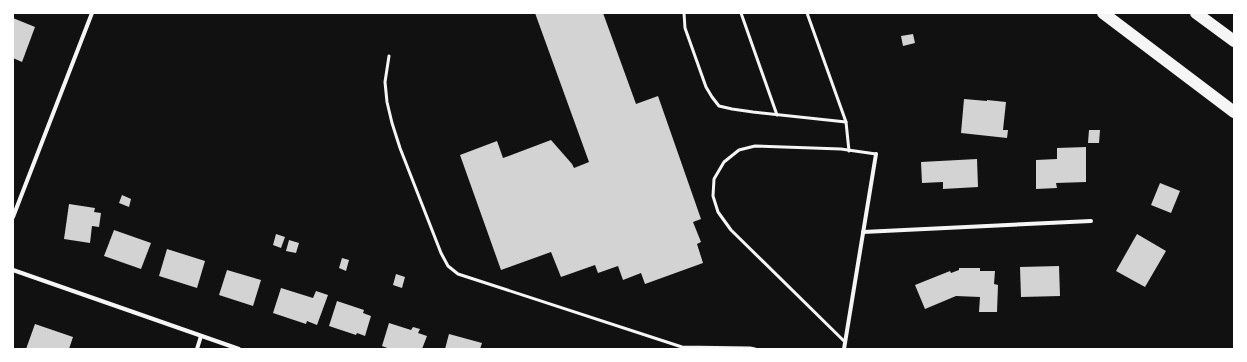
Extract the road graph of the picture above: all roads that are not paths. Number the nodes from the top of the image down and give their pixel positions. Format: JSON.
{"nodes":[{"id":1,"x":92,"y":13,"type":"edge"},
{"id":2,"x":684,"y":13,"type":"edge"},
{"id":3,"x":741,"y":13,"type":"edge"},
{"id":4,"x":807,"y":13,"type":"edge"},
{"id":5,"x":1103,"y":13,"type":"edge"},
{"id":6,"x":1196,"y":13,"type":"edge"},
{"id":7,"x":1234,"y":41,"type":"edge"},
{"id":8,"x":389,"y":56,"type":"dead end"},
{"id":9,"x":1234,"y":112,"type":"edge"},
{"id":10,"x":777,"y":115,"type":"junction"},
{"id":11,"x":846,"y":122,"type":"junction"},
{"id":12,"x":849,"y":151,"type":"junction"},
{"id":13,"x":876,"y":154,"type":"joint"},
{"id":14,"x":13,"y":217,"type":"edge"},
{"id":15,"x":1091,"y":221,"type":"dead end"},
{"id":16,"x":863,"y":232,"type":"junction"},
{"id":17,"x":13,"y":270,"type":"edge"},
{"id":18,"x":201,"y":336,"type":"junction"},
{"id":19,"x":845,"y":342,"type":"junction"},
{"id":20,"x":197,"y":349,"type":"edge"},
{"id":21,"x":239,"y":349,"type":"edge"},
{"id":22,"x":755,"y":349,"type":"edge"},
{"id":23,"x":844,"y":349,"type":"edge"}],
"edges":[{"from":1,"to":14,"type":"street"},
{"from":2,"to":10,"type":"lane"},
{"from":3,"to":10,"type":"lane"},
{"from":4,"to":11,"type":"lane"},
{"from":5,"to":9,"type":"highway"},
{"from":6,"to":7,"type":"highway"},
{"from":8,"to":22,"type":"lane"},
{"from":10,"to":11,"type":"lane"},
{"from":11,"to":12,"type":"lane"},
{"from":12,"to":13,"type":"lane"},
{"from":12,"to":19,"type":"lane"},
{"from":13,"to":16,"type":"street"},
{"from":15,"to":16,"type":"street"},
{"from":16,"to":19,"type":"street"},
{"from":17,"to":18,"type":"street"},
{"from":18,"to":20,"type":"street"},
{"from":18,"to":21,"type":"street"},
{"from":19,"to":23,"type":"street"}]}
